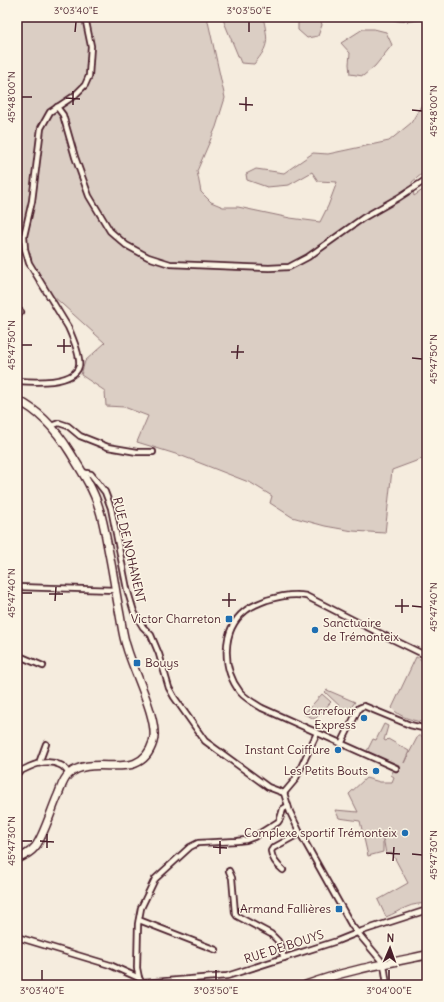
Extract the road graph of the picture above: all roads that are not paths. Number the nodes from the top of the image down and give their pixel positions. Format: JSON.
{"nodes":[{"id":1,"x":85,"y":17,"type":"edge"},
{"id":2,"x":57,"y":107,"type":"junction"},
{"id":3,"x":427,"y":179,"type":"edge"},
{"id":4,"x":17,"y":381,"type":"edge"},
{"id":5,"x":17,"y":400,"type":"edge"},
{"id":6,"x":51,"y":426,"type":"junction"},
{"id":7,"x":153,"y":452,"type":"dead end"},
{"id":8,"x":82,"y":472,"type":"junction"},
{"id":9,"x":17,"y":587,"type":"edge"},
{"id":10,"x":116,"y":590,"type":"junction"},
{"id":11,"x":17,"y":655,"type":"edge"},
{"id":12,"x":427,"y":656,"type":"edge"},
{"id":13,"x":43,"y":666,"type":"dead end"},
{"id":14,"x":427,"y":729,"type":"edge"},
{"id":15,"x":317,"y":733,"type":"junction"},
{"id":16,"x":46,"y":744,"type":"dead end"},
{"id":17,"x":342,"y":744,"type":"junction"},
{"id":18,"x":39,"y":763,"type":"junction"},
{"id":19,"x":396,"y":768,"type":"dead end"},
{"id":20,"x":17,"y":773,"type":"edge"},
{"id":21,"x":69,"y":774,"type":"junction"},
{"id":22,"x":284,"y":793,"type":"junction"},
{"id":23,"x":288,"y":806,"type":"junction"},
{"id":24,"x":300,"y":833,"type":"junction"},
{"id":25,"x":17,"y":859,"type":"edge"},
{"id":26,"x":283,"y":870,"type":"dead end"},
{"id":27,"x":229,"y":871,"type":"dead end"},
{"id":28,"x":427,"y":910,"type":"edge"},
{"id":29,"x":139,"y":920,"type":"junction"},
{"id":30,"x":357,"y":933,"type":"junction"},
{"id":31,"x":17,"y":937,"type":"edge"},
{"id":32,"x":216,"y":950,"type":"dead end"},
{"id":33,"x":427,"y":955,"type":"edge"},
{"id":34,"x":284,"y":958,"type":"junction"},
{"id":35,"x":384,"y":964,"type":"junction"},
{"id":36,"x":139,"y":978,"type":"junction"},
{"id":37,"x":143,"y":984,"type":"edge"},
{"id":38,"x":306,"y":985,"type":"edge"},
{"id":39,"x":387,"y":985,"type":"edge"}],
"edges":[{"from":1,"to":2,"type":"street"},
{"from":2,"to":3,"type":"street"},
{"from":2,"to":4,"type":"street"},
{"from":5,"to":6,"type":"main road"},
{"from":6,"to":7,"type":"street"},
{"from":6,"to":8,"type":"main road"},
{"from":8,"to":10,"type":"main road"},
{"from":8,"to":22,"type":"street","name":"RUE DE NOHANENT"},
{"from":9,"to":10,"type":"street"},
{"from":10,"to":21,"type":"main road"},
{"from":11,"to":13,"type":"street"},
{"from":12,"to":15,"type":"street"},
{"from":14,"to":17,"type":"street"},
{"from":15,"to":17,"type":"street"},
{"from":15,"to":22,"type":"street"},
{"from":16,"to":18,"type":"street"},
{"from":17,"to":19,"type":"street"},
{"from":18,"to":20,"type":"street"},
{"from":18,"to":21,"type":"street"},
{"from":21,"to":25,"type":"main road"},
{"from":22,"to":23,"type":"street"},
{"from":23,"to":24,"type":"street"},
{"from":23,"to":29,"type":"street"},
{"from":24,"to":26,"type":"street"},
{"from":24,"to":30,"type":"street"},
{"from":27,"to":34,"type":"street"},
{"from":28,"to":30,"type":"street","name":"RUE DE BOUYS"},
{"from":29,"to":32,"type":"street"},
{"from":29,"to":36,"type":"street"},
{"from":30,"to":34,"type":"street","name":"RUE DE BOUYS"},
{"from":30,"to":35,"type":"street"},
{"from":31,"to":36,"type":"street"},
{"from":33,"to":35,"type":"main road"},
{"from":34,"to":37,"type":"street","name":"RUE DE BOUYS"},
{"from":35,"to":38,"type":"main road"},
{"from":35,"to":39,"type":"street"},
{"from":36,"to":37,"type":"street"}]}
